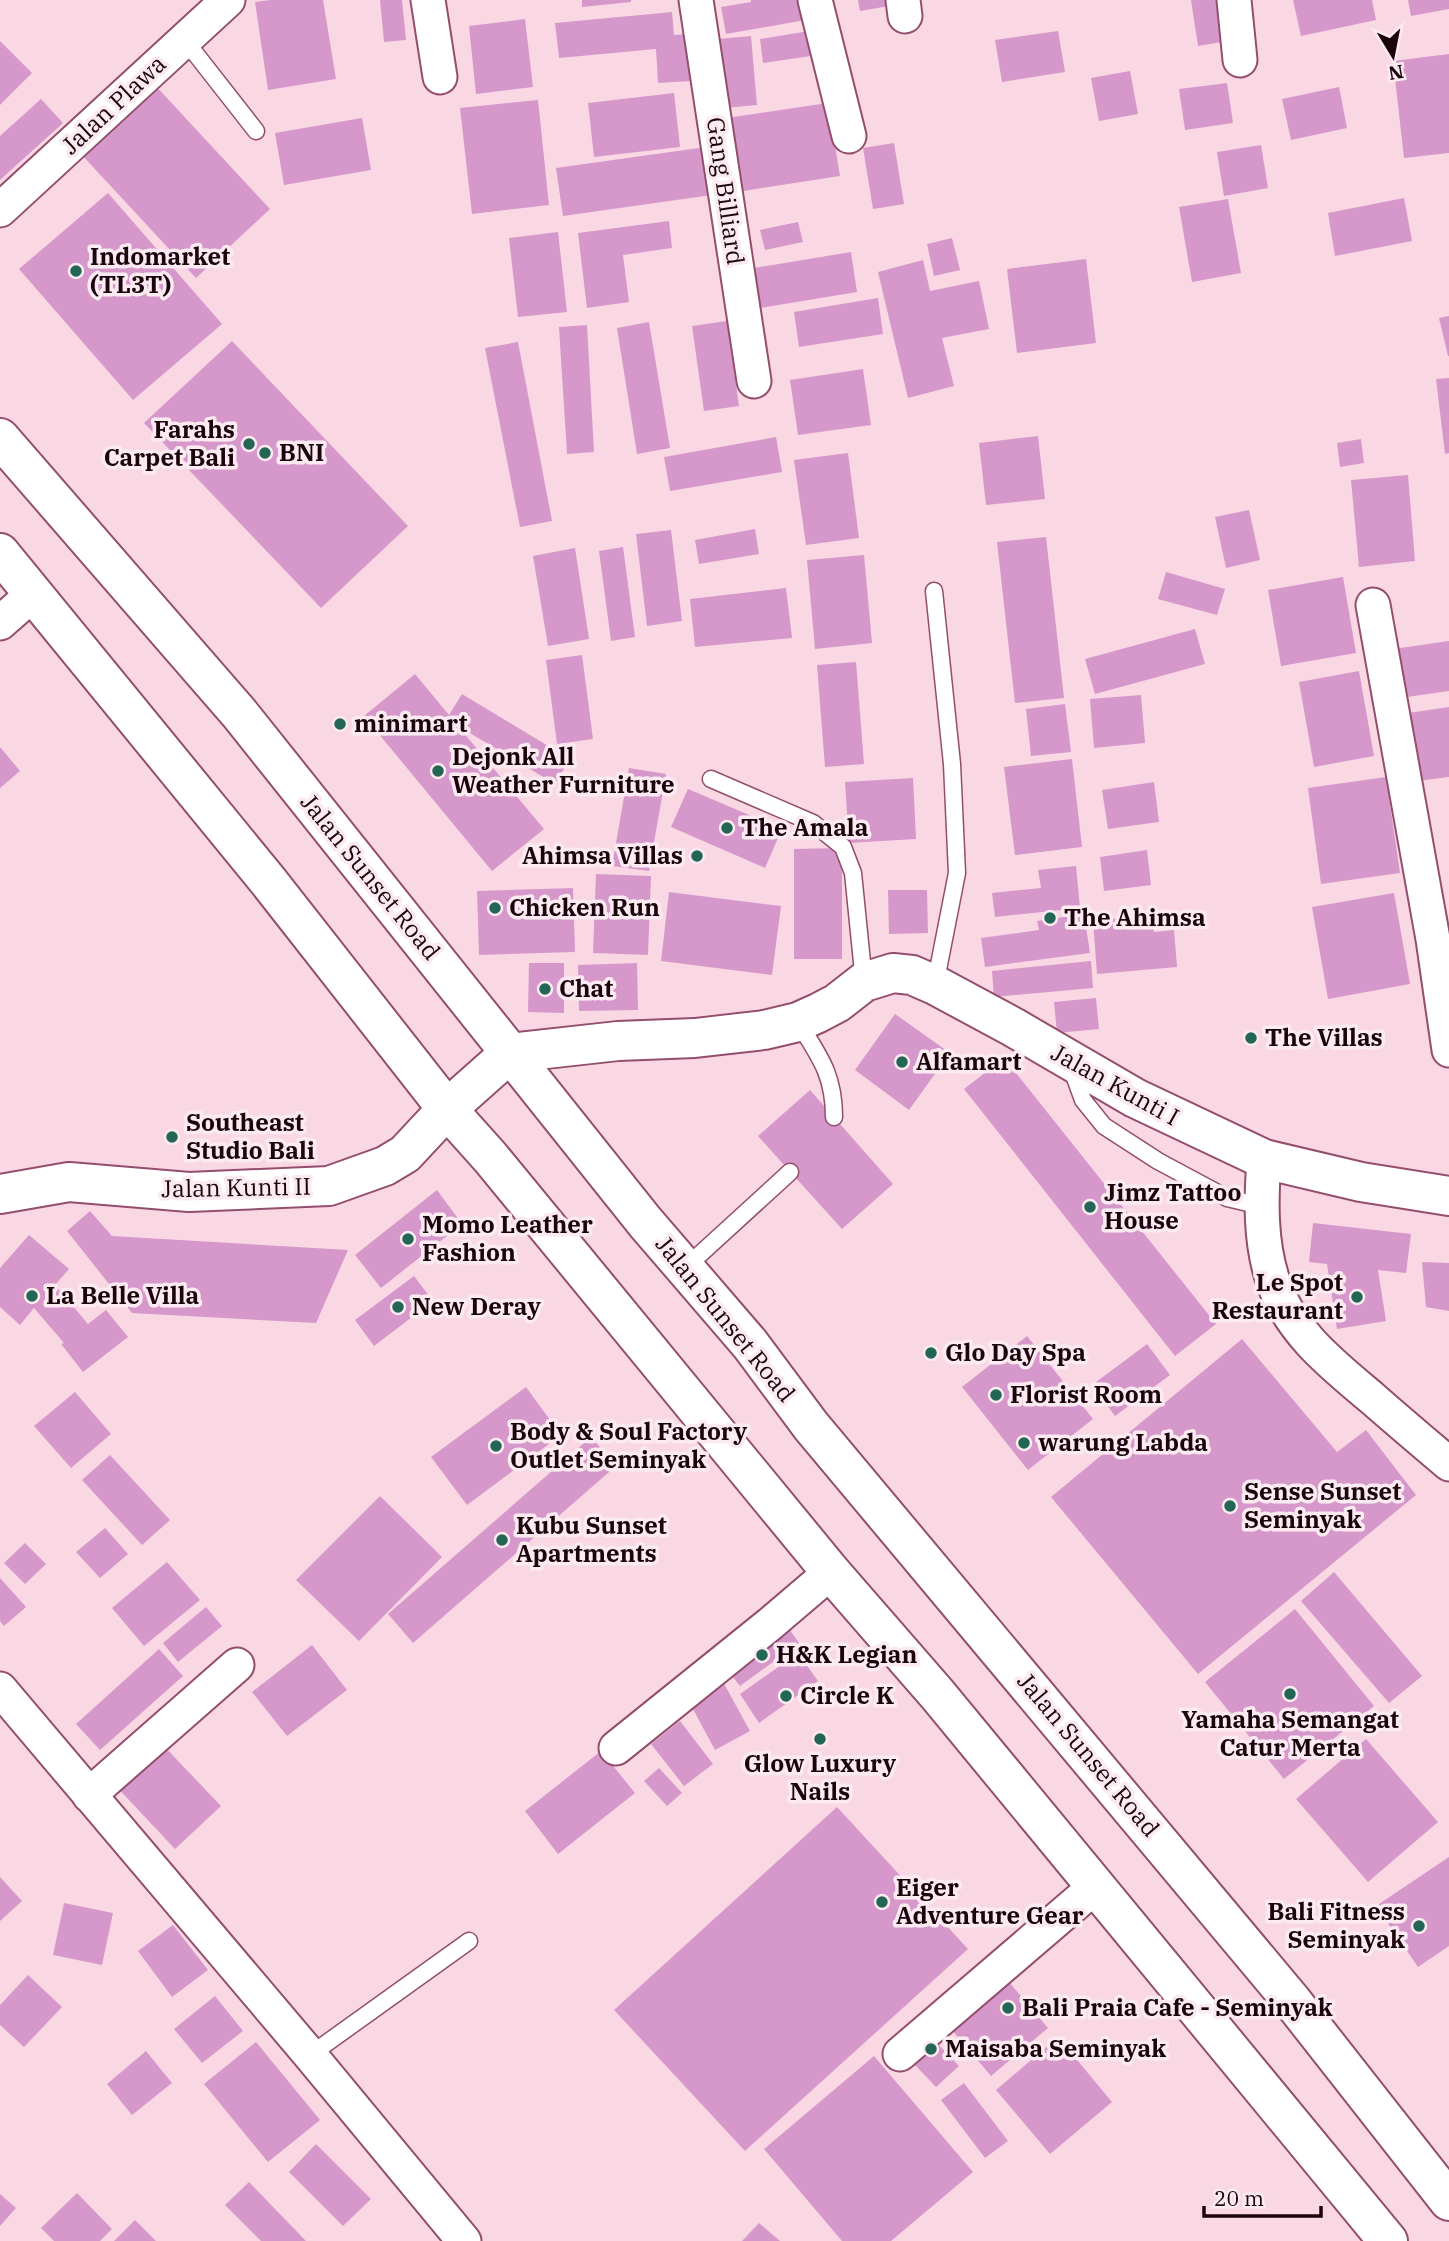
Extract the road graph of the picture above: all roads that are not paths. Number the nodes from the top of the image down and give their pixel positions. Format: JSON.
{"nodes":[{"id":1,"x":228,"y":0,"type":"edge"},
{"id":2,"x":429,"y":0,"type":"edge"},
{"id":3,"x":696,"y":0,"type":"edge"},
{"id":4,"x":816,"y":0,"type":"edge"},
{"id":5,"x":1234,"y":0,"type":"edge"},
{"id":6,"x":184,"y":38,"type":"junction"},
{"id":7,"x":1240,"y":60,"type":"dead end"},
{"id":8,"x":440,"y":77,"type":"dead end"},
{"id":9,"x":256,"y":131,"type":"dead end"},
{"id":10,"x":849,"y":136,"type":"dead end"},
{"id":11,"x":0,"y":210,"type":"edge"},
{"id":12,"x":754,"y":381,"type":"dead end"},
{"id":13,"x":0,"y":438,"type":"edge"},
{"id":14,"x":0,"y":554,"type":"edge"},
{"id":15,"x":934,"y":591,"type":"dead end"},
{"id":16,"x":33,"y":594,"type":"junction"},
{"id":17,"x":1373,"y":605,"type":"dead end"},
{"id":18,"x":0,"y":623,"type":"edge"},
{"id":19,"x":711,"y":779,"type":"dead end"},
{"id":20,"x":864,"y":982,"type":"junction"},
{"id":21,"x":935,"y":985,"type":"junction"},
{"id":22,"x":798,"y":1021,"type":"junction"},
{"id":23,"x":1449,"y":1050,"type":"edge"},
{"id":24,"x":510,"y":1053,"type":"junction"},
{"id":25,"x":1069,"y":1060,"type":"junction"},
{"id":26,"x":447,"y":1109,"type":"junction"},
{"id":27,"x":834,"y":1117,"type":"dead end"},
{"id":28,"x":1264,"y":1159,"type":"junction"},
{"id":29,"x":790,"y":1171,"type":"dead end"},
{"id":30,"x":0,"y":1194,"type":"edge"},
{"id":31,"x":1449,"y":1196,"type":"edge"},
{"id":32,"x":1261,"y":1206,"type":"junction"},
{"id":33,"x":685,"y":1268,"type":"junction"},
{"id":34,"x":1449,"y":1464,"type":"edge"},
{"id":35,"x":831,"y":1572,"type":"junction"},
{"id":36,"x":237,"y":1665,"type":"dead end"},
{"id":37,"x":0,"y":1689,"type":"edge"},
{"id":38,"x":616,"y":1748,"type":"dead end"},
{"id":39,"x":89,"y":1794,"type":"junction"},
{"id":40,"x":1096,"y":1886,"type":"junction"},
{"id":41,"x":469,"y":1941,"type":"dead end"},
{"id":42,"x":900,"y":2054,"type":"dead end"},
{"id":43,"x":310,"y":2055,"type":"junction"},
{"id":44,"x":1449,"y":2201,"type":"edge"},
{"id":45,"x":464,"y":2241,"type":"edge"},
{"id":46,"x":1388,"y":2241,"type":"edge"}],
"edges":[{"from":1,"to":6,"type":"street","name":"Jalan Plawa"},
{"from":2,"to":8,"type":"street"},
{"from":3,"to":12,"type":"street","name":"Gang Billiard"},
{"from":4,"to":10,"type":"street"},
{"from":5,"to":7,"type":"street"},
{"from":6,"to":9,"type":"lane"},
{"from":6,"to":11,"type":"street","name":"Jalan Plawa"},
{"from":13,"to":24,"type":"main road","name":"Jalan Sunset Road"},
{"from":14,"to":16,"type":"main road"},
{"from":15,"to":21,"type":"lane"},
{"from":16,"to":18,"type":"street"},
{"from":16,"to":26,"type":"main road"},
{"from":17,"to":23,"type":"street"},
{"from":19,"to":20,"type":"lane"},
{"from":20,"to":21,"type":"main road","name":"Jalan Kunti I"},
{"from":20,"to":22,"type":"main road","name":"Jalan Kunti I"},
{"from":21,"to":25,"type":"main road","name":"Jalan Kunti I"},
{"from":22,"to":24,"type":"main road","name":"Jalan Kunti I"},
{"from":22,"to":27,"type":"lane"},
{"from":24,"to":26,"type":"main road"},
{"from":24,"to":33,"type":"main road","name":"Jalan Sunset Road"},
{"from":25,"to":28,"type":"main road","name":"Jalan Kunti I"},
{"from":25,"to":32,"type":"lane"},
{"from":26,"to":30,"type":"main road","name":"Jalan Kunti II"},
{"from":26,"to":35,"type":"main road"},
{"from":28,"to":31,"type":"main road","name":"Jalan Kunti I"},
{"from":28,"to":32,"type":"street"},
{"from":29,"to":33,"type":"lane"},
{"from":32,"to":34,"type":"street"},
{"from":33,"to":44,"type":"main road","name":"Jalan Sunset Road"},
{"from":35,"to":38,"type":"street"},
{"from":35,"to":40,"type":"main road"},
{"from":36,"to":39,"type":"street"},
{"from":37,"to":39,"type":"street"},
{"from":39,"to":43,"type":"street"},
{"from":40,"to":42,"type":"street"},
{"from":40,"to":46,"type":"main road"},
{"from":41,"to":43,"type":"lane"},
{"from":43,"to":45,"type":"street"}]}
